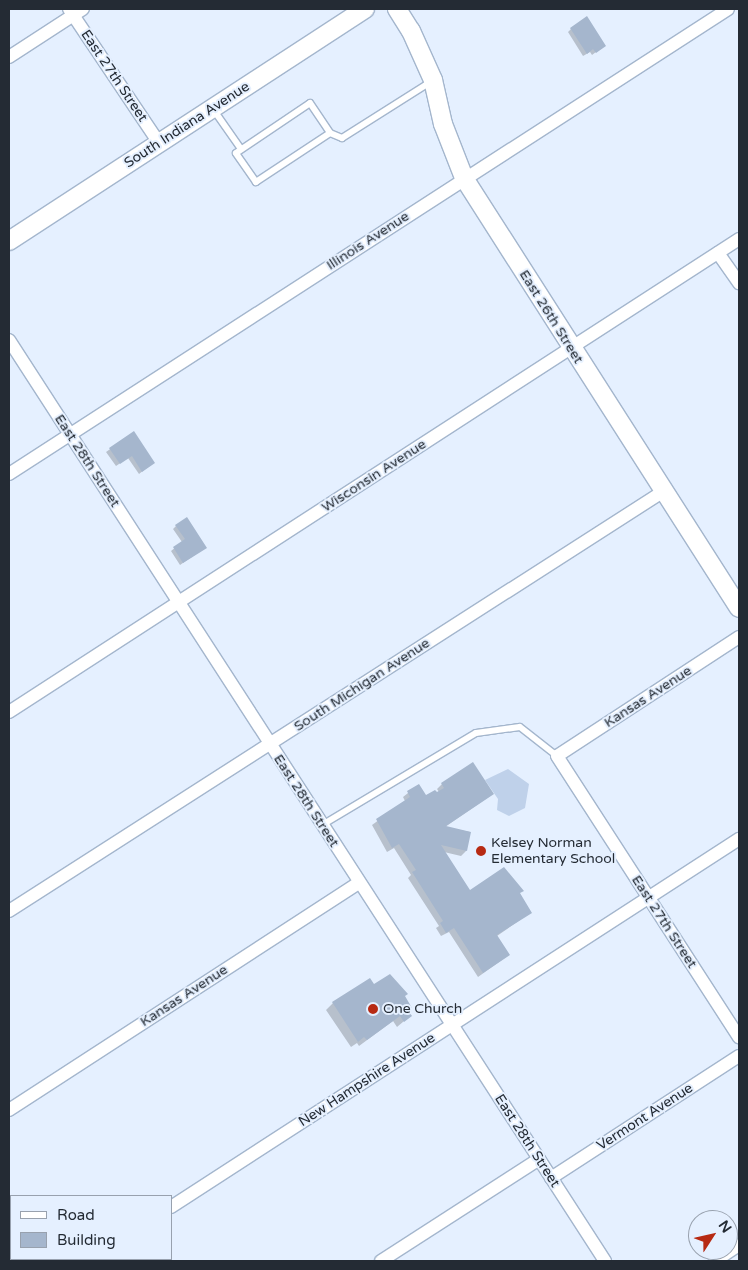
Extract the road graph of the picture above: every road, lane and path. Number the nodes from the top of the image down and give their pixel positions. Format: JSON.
{"nodes":[{"id":1,"x":365,"y":9,"type":"edge"},
{"id":2,"x":397,"y":9,"type":"edge"},
{"id":3,"x":728,"y":9,"type":"edge"},
{"id":4,"x":75,"y":11,"type":"edge"},
{"id":5,"x":9,"y":57,"type":"edge"},
{"id":6,"x":433,"y":80,"type":"junction"},
{"id":7,"x":213,"y":108,"type":"junction"},
{"id":8,"x":330,"y":133,"type":"junction"},
{"id":9,"x":159,"y":143,"type":"junction"},
{"id":10,"x":241,"y":149,"type":"junction"},
{"id":11,"x":464,"y":178,"type":"junction"},
{"id":12,"x":739,"y":239,"type":"edge"},
{"id":13,"x":9,"y":241,"type":"edge"},
{"id":14,"x":718,"y":253,"type":"junction"},
{"id":15,"x":739,"y":283,"type":"edge"},
{"id":16,"x":9,"y":340,"type":"edge"},
{"id":17,"x":571,"y":348,"type":"junction"},
{"id":18,"x":70,"y":434,"type":"junction"},
{"id":19,"x":9,"y":474,"type":"edge"},
{"id":20,"x":664,"y":491,"type":"junction"},
{"id":21,"x":178,"y":602,"type":"junction"},
{"id":22,"x":739,"y":606,"type":"edge"},
{"id":23,"x":739,"y":638,"type":"edge"},
{"id":24,"x":9,"y":712,"type":"edge"},
{"id":25,"x":269,"y":744,"type":"junction"},
{"id":26,"x":558,"y":756,"type":"junction"},
{"id":27,"x":322,"y":825,"type":"junction"},
{"id":28,"x":739,"y":839,"type":"edge"},
{"id":29,"x":360,"y":883,"type":"junction"},
{"id":30,"x":648,"y":898,"type":"junction"},
{"id":31,"x":9,"y":911,"type":"edge"},
{"id":32,"x":452,"y":1025,"type":"junction"},
{"id":33,"x":739,"y":1037,"type":"edge"},
{"id":34,"x":739,"y":1056,"type":"edge"},
{"id":35,"x":9,"y":1110,"type":"edge"},
{"id":36,"x":539,"y":1159,"type":"junction"},
{"id":37,"x":551,"y":1178,"type":"junction"},
{"id":38,"x":172,"y":1206,"type":"edge"},
{"id":39,"x":739,"y":1245,"type":"edge"},
{"id":40,"x":381,"y":1261,"type":"edge"},
{"id":41,"x":605,"y":1261,"type":"edge"},
{"id":42,"x":714,"y":1261,"type":"edge"}],
"edges":[{"from":1,"to":7,"type":"street","name":"South Indiana Avenue"},
{"from":2,"to":6,"type":"street","name":"East 26th Street"},
{"from":3,"to":11,"type":"street","name":"Illinois Avenue"},
{"from":4,"to":5,"type":"street"},
{"from":4,"to":9,"type":"street","name":"East 27th Street"},
{"from":6,"to":8,"type":"lane"},
{"from":6,"to":11,"type":"street","name":"East 26th Street"},
{"from":7,"to":9,"type":"street","name":"South Indiana Avenue"},
{"from":7,"to":10,"type":"lane"},
{"from":8,"to":10,"type":"lane"},
{"from":8,"to":10,"type":"lane"},
{"from":9,"to":13,"type":"street","name":"South Indiana Avenue"},
{"from":11,"to":17,"type":"street","name":"East 26th Street"},
{"from":11,"to":18,"type":"street","name":"Illinois Avenue"},
{"from":12,"to":14,"type":"street","name":"Wisconsin Avenue"},
{"from":14,"to":15,"type":"street"},
{"from":14,"to":17,"type":"street","name":"Wisconsin Avenue"},
{"from":16,"to":18,"type":"street","name":"East 28th Street"},
{"from":17,"to":20,"type":"street","name":"East 26th Street"},
{"from":17,"to":21,"type":"street","name":"Wisconsin Avenue"},
{"from":18,"to":19,"type":"street","name":"Illinois Avenue"},
{"from":18,"to":21,"type":"street","name":"East 28th Street"},
{"from":20,"to":22,"type":"street","name":"East 26th Street"},
{"from":20,"to":25,"type":"street","name":"South Michigan Avenue"},
{"from":21,"to":24,"type":"street","name":"Wisconsin Avenue"},
{"from":21,"to":25,"type":"street","name":"East 28th Street"},
{"from":23,"to":26,"type":"street","name":"Kansas Avenue"},
{"from":25,"to":27,"type":"street","name":"East 28th Street"},
{"from":25,"to":31,"type":"street","name":"South Michigan Avenue"},
{"from":26,"to":27,"type":"lane"},
{"from":26,"to":30,"type":"street","name":"East 27th Street"},
{"from":27,"to":29,"type":"street","name":"East 28th Street"},
{"from":28,"to":30,"type":"street","name":"New Hampshire Avenue"},
{"from":29,"to":32,"type":"street","name":"East 28th Street"},
{"from":29,"to":35,"type":"street","name":"Kansas Avenue"},
{"from":30,"to":32,"type":"street","name":"New Hampshire Avenue"},
{"from":30,"to":33,"type":"street","name":"East 27th Street"},
{"from":32,"to":36,"type":"street","name":"East 28th Street"},
{"from":32,"to":38,"type":"street","name":"New Hampshire Avenue"},
{"from":34,"to":37,"type":"street","name":"Vermont Avenue"},
{"from":36,"to":37,"type":"street","name":"East 28th Street"},
{"from":36,"to":40,"type":"street"},
{"from":37,"to":41,"type":"street","name":"East 28th Street"},
{"from":39,"to":42,"type":"street"}]}
